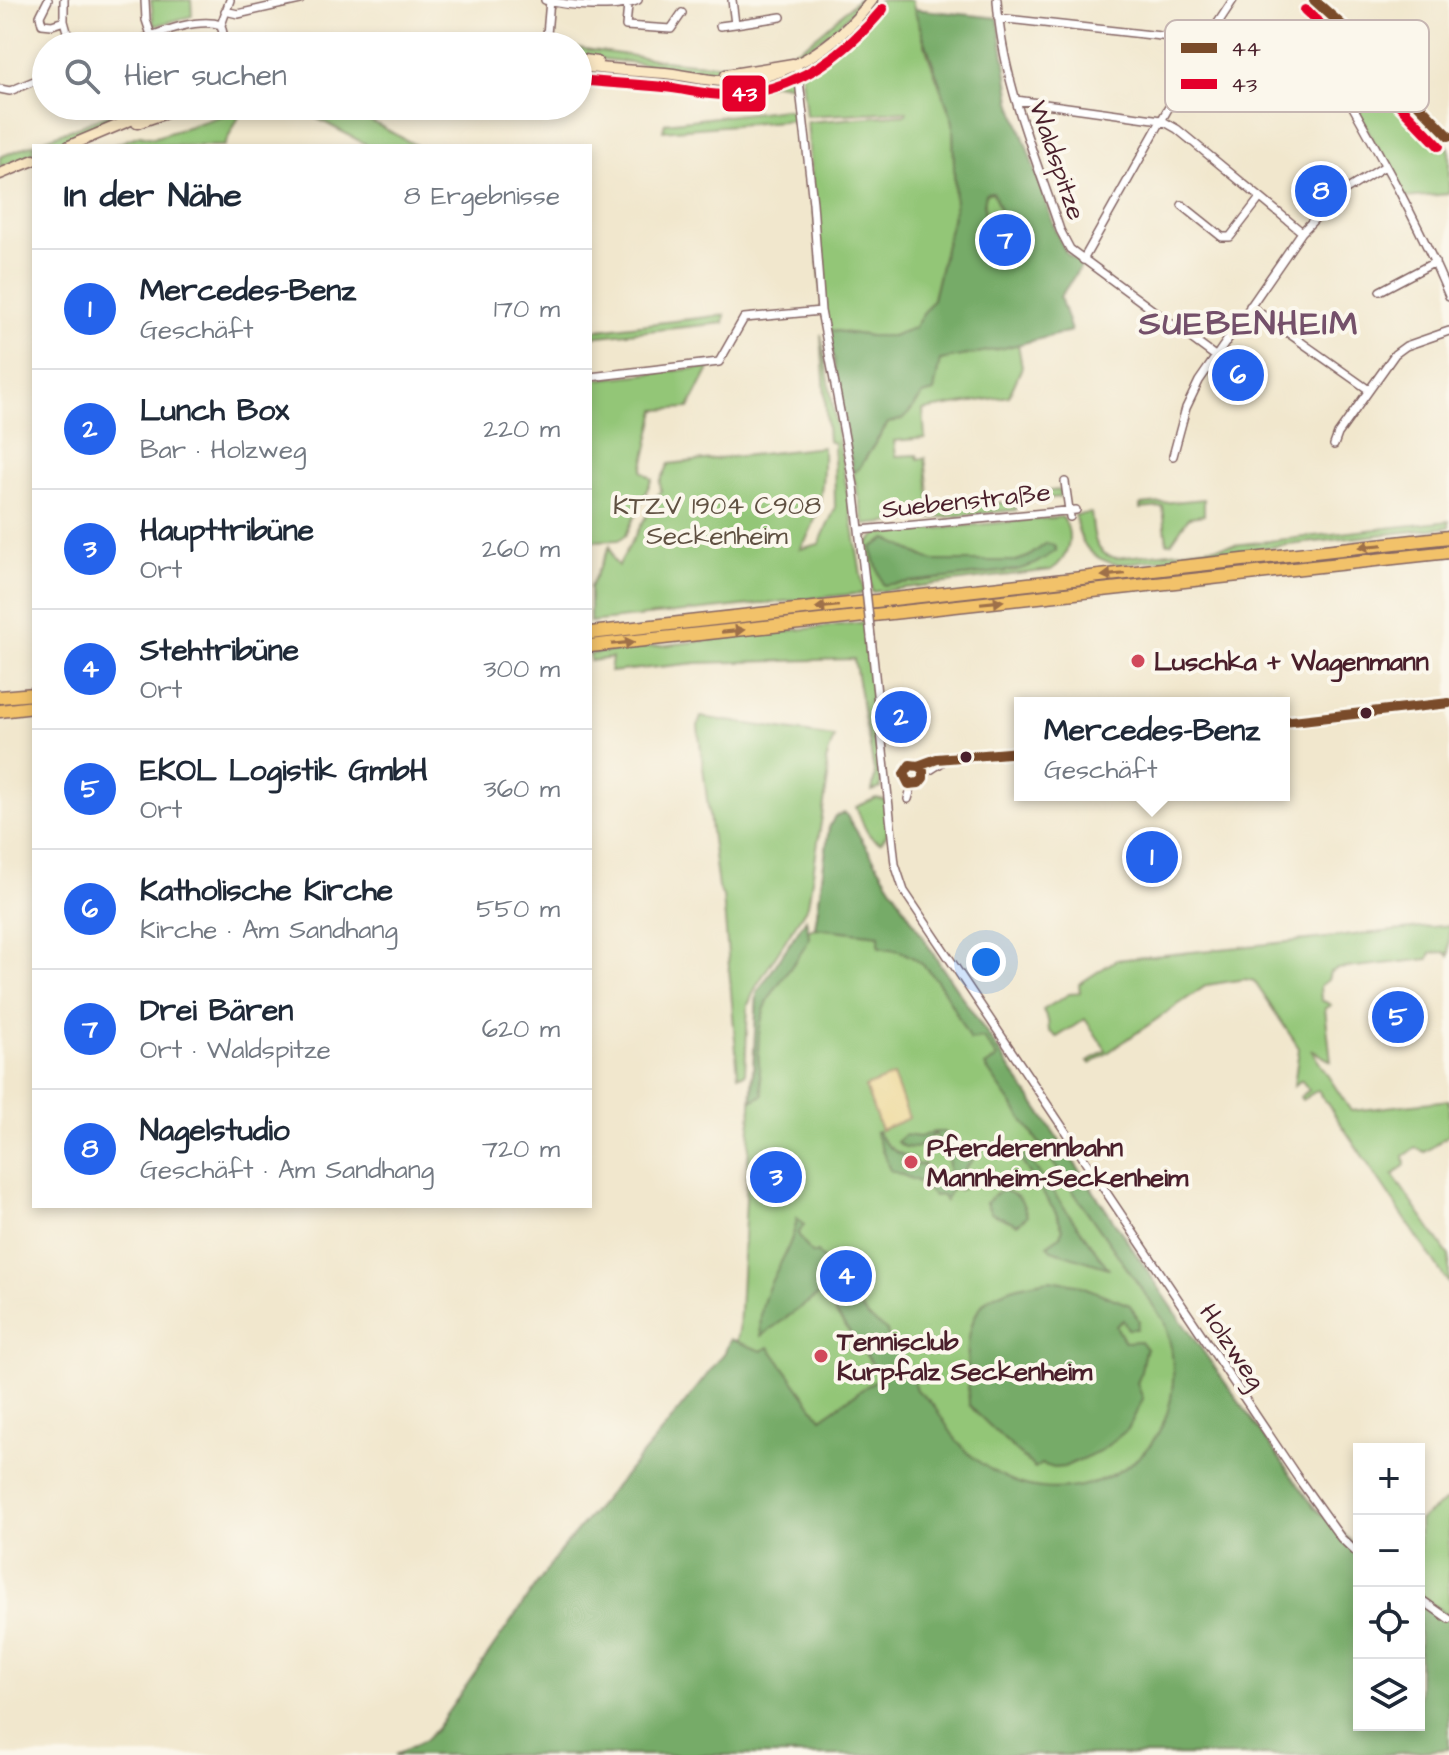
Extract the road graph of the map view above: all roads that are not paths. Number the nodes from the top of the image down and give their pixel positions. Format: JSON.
{"nodes":[{"id":1,"x":48,"y":0,"type":"edge"},
{"id":2,"x":64,"y":0,"type":"edge"},
{"id":3,"x":145,"y":0,"type":"edge"},
{"id":4,"x":230,"y":0,"type":"edge"},
{"id":5,"x":300,"y":0,"type":"edge"},
{"id":6,"x":638,"y":0,"type":"edge"},
{"id":7,"x":732,"y":0,"type":"edge"},
{"id":8,"x":872,"y":0,"type":"edge"},
{"id":9,"x":997,"y":0,"type":"edge"},
{"id":10,"x":1233,"y":0,"type":"edge"},
{"id":11,"x":1314,"y":0,"type":"edge"},
{"id":12,"x":549,"y":1,"type":"edge"},
{"id":13,"x":628,"y":5,"type":"junction"},
{"id":14,"x":1326,"y":9,"type":"junction"},
{"id":15,"x":225,"y":11,"type":"junction"},
{"id":16,"x":682,"y":13,"type":"dead end"},
{"id":17,"x":781,"y":17,"type":"dead end"},
{"id":18,"x":998,"y":18,"type":"junction"},
{"id":19,"x":1220,"y":20,"type":"edge"},
{"id":20,"x":1317,"y":20,"type":"edge"},
{"id":21,"x":1337,"y":20,"type":"edge"},
{"id":22,"x":64,"y":21,"type":"junction"},
{"id":23,"x":735,"y":24,"type":"junction"},
{"id":24,"x":221,"y":25,"type":"junction"},
{"id":25,"x":720,"y":26,"type":"dead end"},
{"id":26,"x":67,"y":32,"type":"edge"},
{"id":27,"x":150,"y":32,"type":"edge"},
{"id":28,"x":162,"y":32,"type":"edge"},
{"id":29,"x":223,"y":32,"type":"edge"},
{"id":30,"x":547,"y":32,"type":"edge"},
{"id":31,"x":1165,"y":36,"type":"edge"},
{"id":32,"x":592,"y":61,"type":"edge"},
{"id":33,"x":797,"y":63,"type":"junction"},
{"id":34,"x":592,"y":67,"type":"edge"},
{"id":35,"x":666,"y":73,"type":"junction"},
{"id":36,"x":32,"y":82,"type":"edge"},
{"id":37,"x":0,"y":89,"type":"edge"},
{"id":38,"x":1016,"y":100,"type":"junction"},
{"id":39,"x":1166,"y":112,"type":"edge"},
{"id":40,"x":1355,"y":112,"type":"edge"},
{"id":41,"x":1426,"y":112,"type":"edge"},
{"id":42,"x":132,"y":120,"type":"edge"},
{"id":43,"x":142,"y":120,"type":"edge"},
{"id":44,"x":1161,"y":120,"type":"junction"},
{"id":45,"x":104,"y":132,"type":"junction"},
{"id":46,"x":1449,"y":136,"type":"edge"},
{"id":47,"x":74,"y":144,"type":"edge"},
{"id":48,"x":32,"y":161,"type":"edge"},
{"id":49,"x":1385,"y":166,"type":"junction"},
{"id":50,"x":2,"y":173,"type":"edge"},
{"id":51,"x":1260,"y":198,"type":"junction"},
{"id":52,"x":1182,"y":205,"type":"dead end"},
{"id":53,"x":1302,"y":232,"type":"junction"},
{"id":54,"x":1083,"y":260,"type":"junction"},
{"id":55,"x":1435,"y":262,"type":"junction"},
{"id":56,"x":1380,"y":291,"type":"dead end"},
{"id":57,"x":1449,"y":296,"type":"edge"},
{"id":58,"x":1250,"y":306,"type":"junction"},
{"id":59,"x":821,"y":311,"type":"junction"},
{"id":60,"x":1449,"y":331,"type":"edge"},
{"id":61,"x":1215,"y":356,"type":"junction"},
{"id":62,"x":592,"y":377,"type":"edge"},
{"id":63,"x":1369,"y":390,"type":"junction"},
{"id":64,"x":1334,"y":445,"type":"dead end"},
{"id":65,"x":1173,"y":456,"type":"dead end"},
{"id":66,"x":1065,"y":482,"type":"dead end"},
{"id":67,"x":861,"y":530,"type":"junction"},
{"id":68,"x":1449,"y":537,"type":"edge"},
{"id":69,"x":1449,"y":552,"type":"edge"},
{"id":70,"x":592,"y":633,"type":"edge"},
{"id":71,"x":592,"y":646,"type":"edge"},
{"id":72,"x":32,"y":694,"type":"edge"},
{"id":73,"x":0,"y":697,"type":"edge"},
{"id":74,"x":1449,"y":703,"type":"edge"},
{"id":75,"x":32,"y":707,"type":"edge"},
{"id":76,"x":0,"y":711,"type":"edge"},
{"id":77,"x":1290,"y":721,"type":"edge"},
{"id":78,"x":1014,"y":753,"type":"edge"},
{"id":79,"x":946,"y":760,"type":"junction"},
{"id":80,"x":918,"y":766,"type":"junction"},
{"id":81,"x":924,"y":774,"type":"junction"},
{"id":82,"x":904,"y":776,"type":"junction"},
{"id":83,"x":886,"y":779,"type":"junction"},
{"id":84,"x":912,"y":785,"type":"junction"},
{"id":85,"x":908,"y":799,"type":"dead end"},
{"id":86,"x":1353,"y":1549,"type":"edge"},
{"id":87,"x":1425,"y":1602,"type":"edge"},
{"id":88,"x":1449,"y":1619,"type":"edge"}],
"edges":[{"from":1,"to":22,"type":"street"},
{"from":2,"to":22,"type":"street"},
{"from":3,"to":27,"type":"street"},
{"from":4,"to":15,"type":"street"},
{"from":5,"to":15,"type":"street"},
{"from":6,"to":13,"type":"street"},
{"from":7,"to":23,"type":"street"},
{"from":8,"to":33,"type":"main road"},
{"from":9,"to":18,"type":"street","name":"Waldspitze"},
{"from":10,"to":19,"type":"street"},
{"from":11,"to":14,"type":"main road"},
{"from":12,"to":13,"type":"street"},
{"from":12,"to":30,"type":"street"},
{"from":13,"to":16,"type":"street"},
{"from":14,"to":20,"type":"street"},
{"from":14,"to":21,"type":"main road"},
{"from":15,"to":24,"type":"street"},
{"from":17,"to":23,"type":"street"},
{"from":18,"to":31,"type":"street"},
{"from":18,"to":38,"type":"street","name":"Waldspitze"},
{"from":22,"to":26,"type":"street"},
{"from":23,"to":25,"type":"street"},
{"from":24,"to":28,"type":"street"},
{"from":24,"to":29,"type":"street"},
{"from":32,"to":35,"type":"main road"},
{"from":33,"to":35,"type":"main road"},
{"from":33,"to":59,"type":"street","name":"Holzweg"},
{"from":34,"to":35,"type":"main road"},
{"from":36,"to":37,"type":"street"},
{"from":38,"to":44,"type":"street"},
{"from":38,"to":54,"type":"street","name":"Waldspitze"},
{"from":39,"to":44,"type":"street"},
{"from":40,"to":49,"type":"street"},
{"from":41,"to":46,"type":"main road"},
{"from":42,"to":45,"type":"main road"},
{"from":43,"to":45,"type":"main road"},
{"from":44,"to":51,"type":"street"},
{"from":44,"to":54,"type":"street"},
{"from":45,"to":47,"type":"main road"},
{"from":48,"to":50,"type":"main road"},
{"from":49,"to":53,"type":"street"},
{"from":49,"to":55,"type":"street"},
{"from":51,"to":52,"type":"street"},
{"from":51,"to":53,"type":"street"},
{"from":53,"to":58,"type":"street"},
{"from":54,"to":61,"type":"street","name":"Waldspitze"},
{"from":55,"to":56,"type":"street"},
{"from":55,"to":57,"type":"street"},
{"from":58,"to":61,"type":"street"},
{"from":58,"to":63,"type":"street"},
{"from":59,"to":62,"type":"street"},
{"from":59,"to":67,"type":"street","name":"Holzweg"},
{"from":60,"to":63,"type":"street"},
{"from":61,"to":65,"type":"street"},
{"from":63,"to":64,"type":"street"},
{"from":66,"to":67,"type":"street","name":"Suebenstraße"},
{"from":67,"to":83,"type":"street","name":"Holzweg","bridge":true},
{"from":68,"to":70,"type":"highway","one_way":true},
{"from":71,"to":69,"type":"highway","one_way":true},
{"from":72,"to":73,"type":"highway"},
{"from":74,"to":77,"type":"street"},
{"from":75,"to":76,"type":"highway"},
{"from":78,"to":79,"type":"street"},
{"from":79,"to":80,"type":"street"},
{"from":79,"to":81,"type":"street"},
{"from":80,"to":81,"type":"street"},
{"from":80,"to":82,"type":"street"},
{"from":81,"to":84,"type":"street"},
{"from":82,"to":83,"type":"street"},
{"from":82,"to":84,"type":"street"},
{"from":83,"to":86,"type":"street","name":"Holzweg"},
{"from":84,"to":85,"type":"street"},
{"from":87,"to":88,"type":"street"}]}
